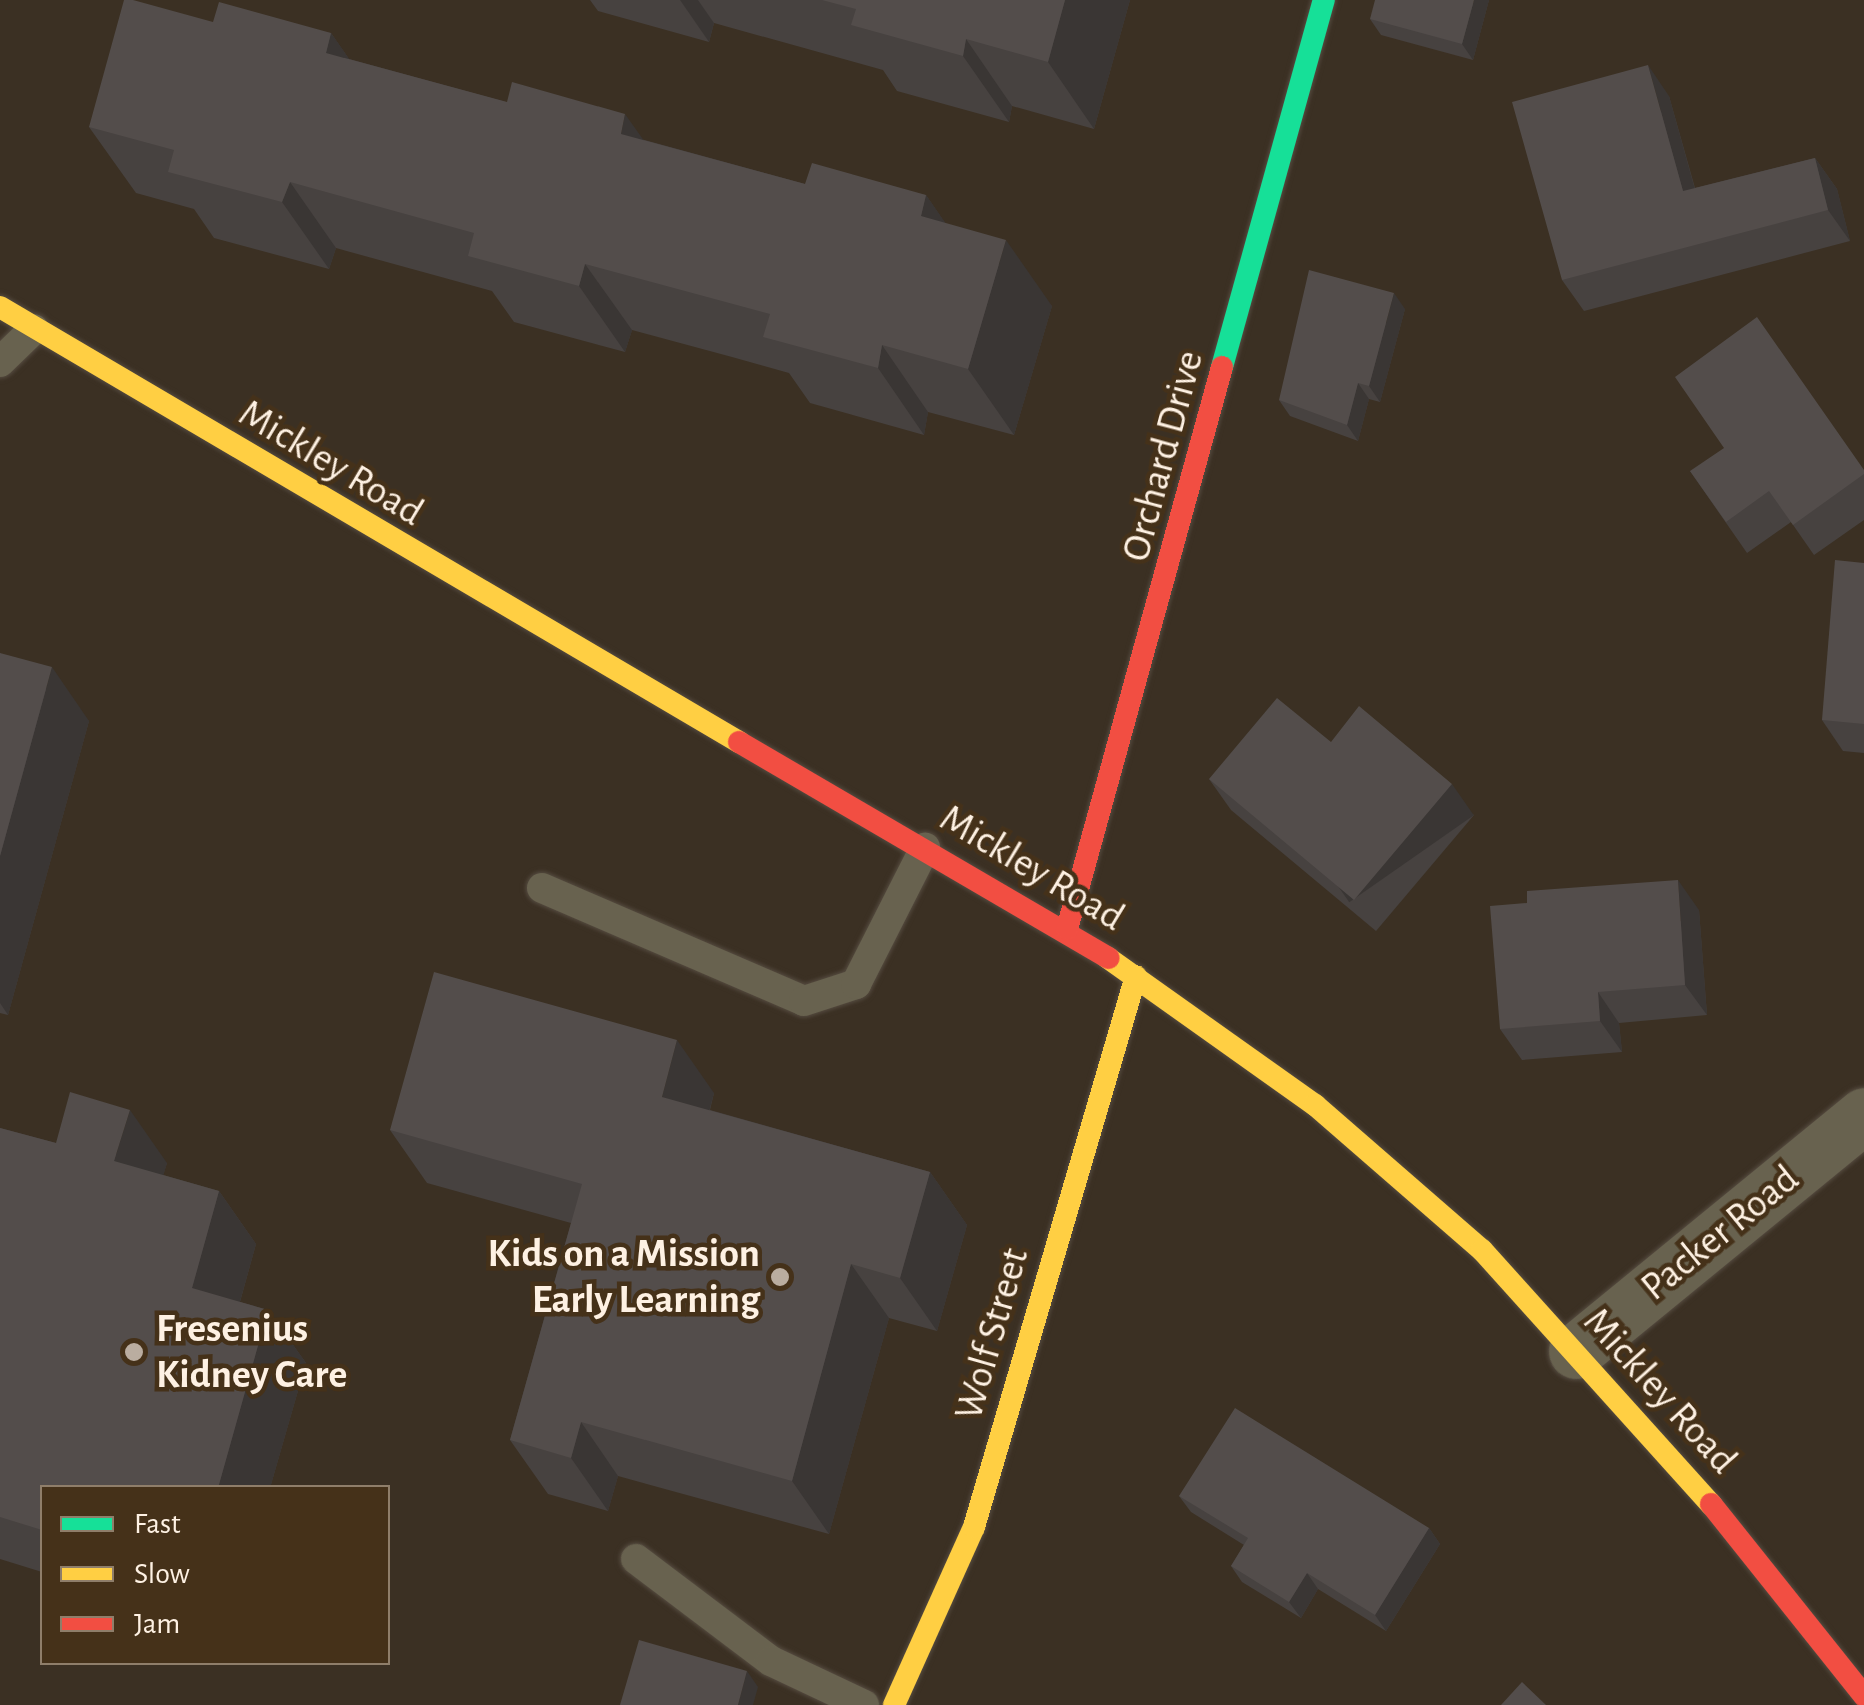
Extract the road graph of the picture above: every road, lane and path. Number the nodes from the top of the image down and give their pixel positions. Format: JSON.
{"nodes":[{"id":1,"x":1324,"y":0,"type":"edge"},
{"id":2,"x":0,"y":307,"type":"edge"},
{"id":3,"x":34,"y":329,"type":"junction"},
{"id":4,"x":0,"y":362,"type":"edge"},
{"id":5,"x":925,"y":848,"type":"junction"},
{"id":6,"x":542,"y":888,"type":"dead end"},
{"id":7,"x":1067,"y":929,"type":"junction"},
{"id":8,"x":1136,"y":976,"type":"junction"},
{"id":9,"x":1864,"y":1115,"type":"edge"},
{"id":10,"x":1576,"y":1352,"type":"junction"},
{"id":11,"x":636,"y":1559,"type":"dead end"},
{"id":12,"x":1864,"y":1696,"type":"edge"},
{"id":13,"x":864,"y":1705,"type":"edge"},
{"id":14,"x":894,"y":1705,"type":"edge"}],
"edges":[{"from":1,"to":7,"type":"street","name":"Orchard Drive"},
{"from":2,"to":3,"type":"street","name":"Mickley Road"},
{"from":3,"to":4,"type":"lane"},
{"from":3,"to":5,"type":"street","name":"Mickley Road"},
{"from":5,"to":6,"type":"lane"},
{"from":5,"to":7,"type":"street","name":"Mickley Road"},
{"from":7,"to":8,"type":"street","name":"Mickley Road"},
{"from":8,"to":10,"type":"street","name":"Mickley Road"},
{"from":8,"to":14,"type":"street","name":"Wolf Street"},
{"from":9,"to":10,"type":"street","name":"Packer Road"},
{"from":10,"to":12,"type":"street","name":"Mickley Road"},
{"from":11,"to":13,"type":"lane"}]}
